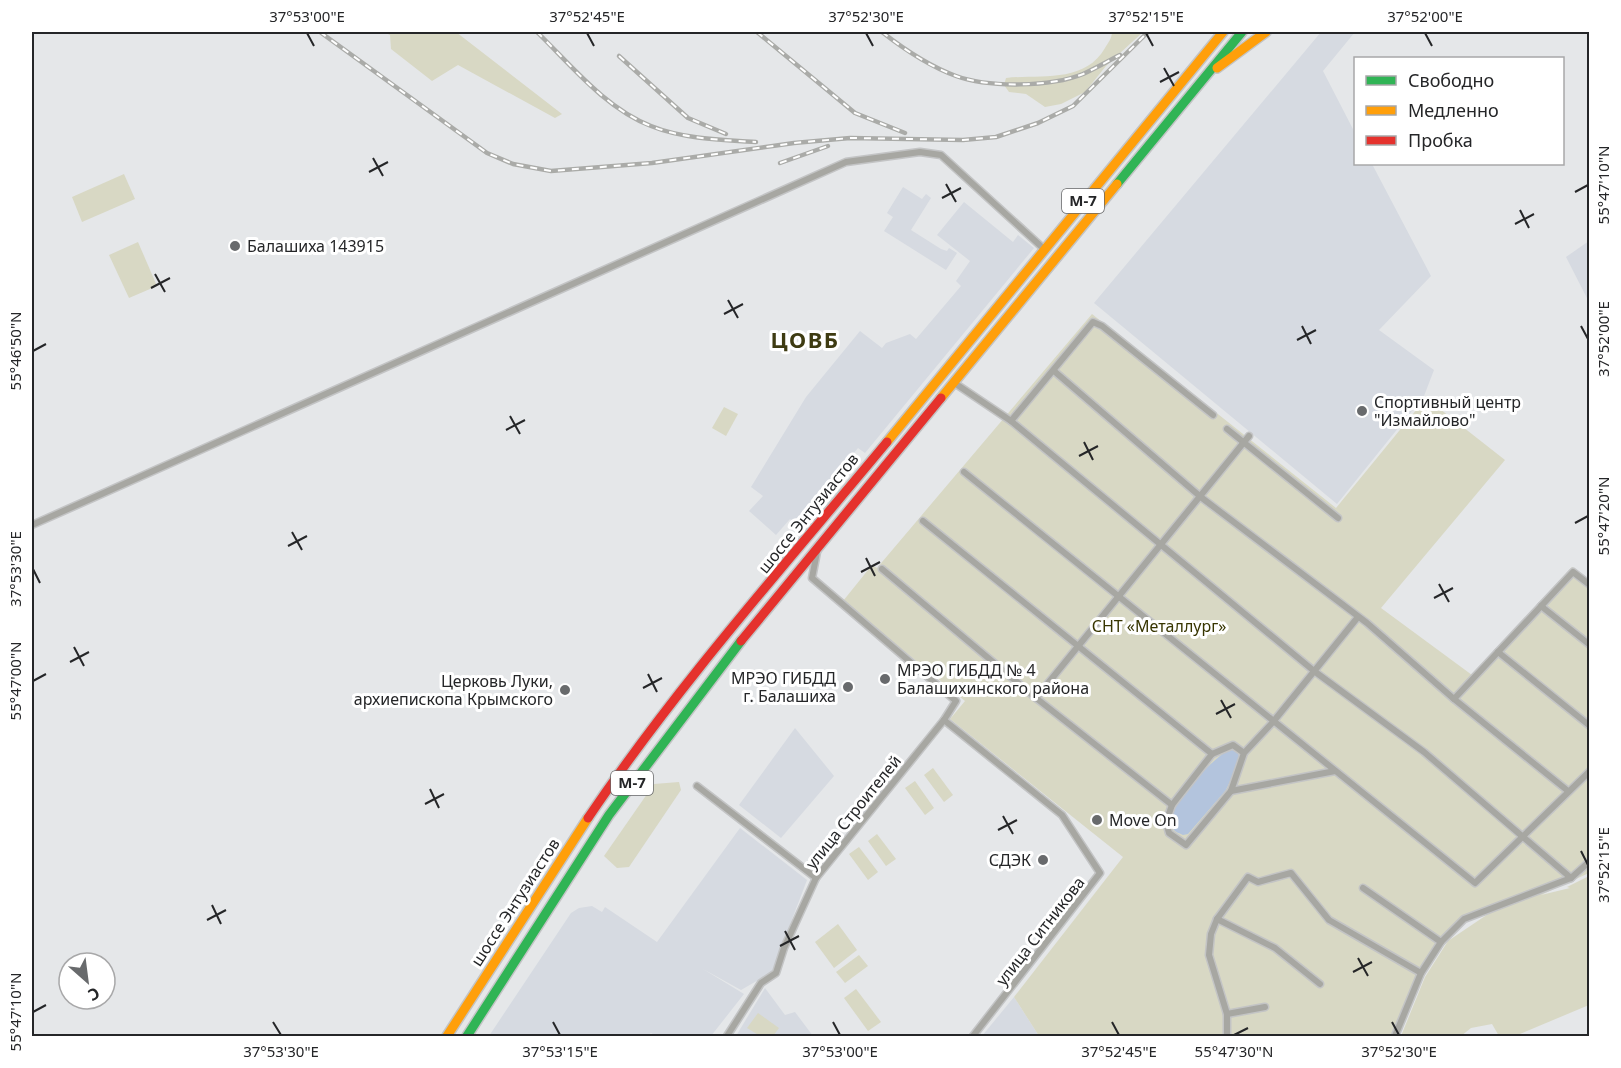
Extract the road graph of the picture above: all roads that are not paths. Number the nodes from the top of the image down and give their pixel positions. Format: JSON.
{"nodes":[{"id":1,"x":1222,"y":32,"type":"edge"},
{"id":2,"x":1242,"y":32,"type":"edge"},
{"id":3,"x":1266,"y":32,"type":"edge"},
{"id":4,"x":1205,"y":76,"type":"junction"},
{"id":5,"x":1044,"y":249,"type":"junction"},
{"id":6,"x":1054,"y":371,"type":"junction"},
{"id":7,"x":953,"y":382,"type":"junction"},
{"id":8,"x":1213,"y":415,"type":"dead end"},
{"id":9,"x":1011,"y":421,"type":"junction"},
{"id":10,"x":1227,"y":429,"type":"dead end"},
{"id":11,"x":1249,"y":436,"type":"dead end"},
{"id":12,"x":1245,"y":442,"type":"junction"},
{"id":13,"x":964,"y":472,"type":"dead end"},
{"id":14,"x":1202,"y":498,"type":"junction"},
{"id":15,"x":1338,"y":518,"type":"dead end"},
{"id":16,"x":923,"y":521,"type":"dead end"},
{"id":17,"x":32,"y":525,"type":"edge"},
{"id":18,"x":1161,"y":547,"type":"junction"},
{"id":19,"x":818,"y":548,"type":"junction"},
{"id":20,"x":882,"y":569,"type":"dead end"},
{"id":21,"x":1590,"y":585,"type":"edge"},
{"id":22,"x":1119,"y":598,"type":"junction"},
{"id":23,"x":1541,"y":606,"type":"junction"},
{"id":24,"x":1358,"y":617,"type":"junction"},
{"id":25,"x":1590,"y":645,"type":"edge"},
{"id":26,"x":1078,"y":647,"type":"junction"},
{"id":27,"x":1498,"y":652,"type":"junction"},
{"id":28,"x":1314,"y":671,"type":"junction"},
{"id":29,"x":1036,"y":698,"type":"junction"},
{"id":30,"x":1454,"y":699,"type":"junction"},
{"id":31,"x":944,"y":720,"type":"junction"},
{"id":32,"x":1273,"y":722,"type":"junction"},
{"id":33,"x":1590,"y":726,"type":"edge"},
{"id":34,"x":1244,"y":753,"type":"junction"},
{"id":35,"x":1212,"y":754,"type":"junction"},
{"id":36,"x":1335,"y":771,"type":"junction"},
{"id":37,"x":1590,"y":771,"type":"edge"},
{"id":38,"x":697,"y":786,"type":"dead end"},
{"id":39,"x":1231,"y":791,"type":"junction"},
{"id":40,"x":1568,"y":791,"type":"junction"},
{"id":41,"x":1172,"y":805,"type":"junction"},
{"id":42,"x":1522,"y":838,"type":"junction"},
{"id":43,"x":1590,"y":861,"type":"edge"},
{"id":44,"x":816,"y":878,"type":"junction"},
{"id":45,"x":1572,"y":878,"type":"junction"},
{"id":46,"x":1363,"y":888,"type":"dead end"},
{"id":47,"x":1217,"y":919,"type":"junction"},
{"id":48,"x":1441,"y":942,"type":"junction"},
{"id":49,"x":1421,"y":973,"type":"junction"},
{"id":50,"x":1320,"y":984,"type":"dead end"},
{"id":51,"x":1265,"y":1007,"type":"dead end"},
{"id":52,"x":1227,"y":1014,"type":"junction"},
{"id":53,"x":447,"y":1036,"type":"edge"},
{"id":54,"x":467,"y":1036,"type":"edge"},
{"id":55,"x":727,"y":1036,"type":"edge"},
{"id":56,"x":973,"y":1036,"type":"edge"},
{"id":57,"x":1227,"y":1036,"type":"edge"},
{"id":58,"x":1395,"y":1036,"type":"edge"}],
"edges":[{"from":1,"to":5,"type":"main road","name":"шоссе Энтузиастов","number":"М-7"},
{"from":2,"to":4,"type":"main road","name":"шоссе Энтузиастов","number":"М-7"},
{"from":3,"to":4,"type":"main road"},
{"from":4,"to":7,"type":"main road","name":"шоссе Энтузиастов","number":"М-7"},
{"from":5,"to":17,"type":"street"},
{"from":5,"to":53,"type":"main road","name":"шоссе Энтузиастов","number":"М-7"},
{"from":6,"to":8,"type":"street"},
{"from":6,"to":9,"type":"street"},
{"from":6,"to":14,"type":"street"},
{"from":7,"to":9,"type":"street"},
{"from":7,"to":19,"type":"main road","name":"шоссе Энтузиастов","number":"М-7"},
{"from":9,"to":18,"type":"street"},
{"from":10,"to":12,"type":"street"},
{"from":11,"to":12,"type":"street"},
{"from":12,"to":14,"type":"street"},
{"from":12,"to":15,"type":"street"},
{"from":13,"to":22,"type":"street"},
{"from":14,"to":18,"type":"street"},
{"from":14,"to":24,"type":"street"},
{"from":16,"to":26,"type":"street"},
{"from":18,"to":22,"type":"street"},
{"from":18,"to":28,"type":"street"},
{"from":19,"to":31,"type":"street","name":"улица Строителей"},
{"from":19,"to":54,"type":"main road","name":"шоссе Энтузиастов","number":"М-7"},
{"from":20,"to":29,"type":"street"},
{"from":21,"to":23,"type":"street"},
{"from":22,"to":26,"type":"street"},
{"from":22,"to":32,"type":"street"},
{"from":23,"to":25,"type":"street"},
{"from":23,"to":27,"type":"street"},
{"from":24,"to":28,"type":"street"},
{"from":24,"to":30,"type":"street"},
{"from":26,"to":29,"type":"street"},
{"from":26,"to":35,"type":"street"},
{"from":27,"to":30,"type":"street"},
{"from":27,"to":33,"type":"street"},
{"from":28,"to":32,"type":"street"},
{"from":28,"to":42,"type":"street"},
{"from":29,"to":41,"type":"street"},
{"from":30,"to":40,"type":"street"},
{"from":31,"to":44,"type":"street","name":"улица Строителей"},
{"from":31,"to":56,"type":"street","name":"улица Ситникова"},
{"from":32,"to":34,"type":"street"},
{"from":32,"to":36,"type":"street"},
{"from":34,"to":35,"type":"street"},
{"from":34,"to":39,"type":"street"},
{"from":35,"to":41,"type":"street"},
{"from":36,"to":39,"type":"street"},
{"from":36,"to":42,"type":"street"},
{"from":37,"to":40,"type":"street"},
{"from":38,"to":44,"type":"street"},
{"from":39,"to":41,"type":"street"},
{"from":40,"to":42,"type":"street"},
{"from":42,"to":45,"type":"street"},
{"from":43,"to":45,"type":"street"},
{"from":44,"to":55,"type":"street","name":"улица Строителей"},
{"from":45,"to":48,"type":"street"},
{"from":46,"to":48,"type":"street"},
{"from":47,"to":49,"type":"street"},
{"from":47,"to":50,"type":"street"},
{"from":47,"to":52,"type":"street"},
{"from":48,"to":49,"type":"street"},
{"from":49,"to":58,"type":"street"},
{"from":51,"to":52,"type":"street"},
{"from":52,"to":57,"type":"street"}]}
